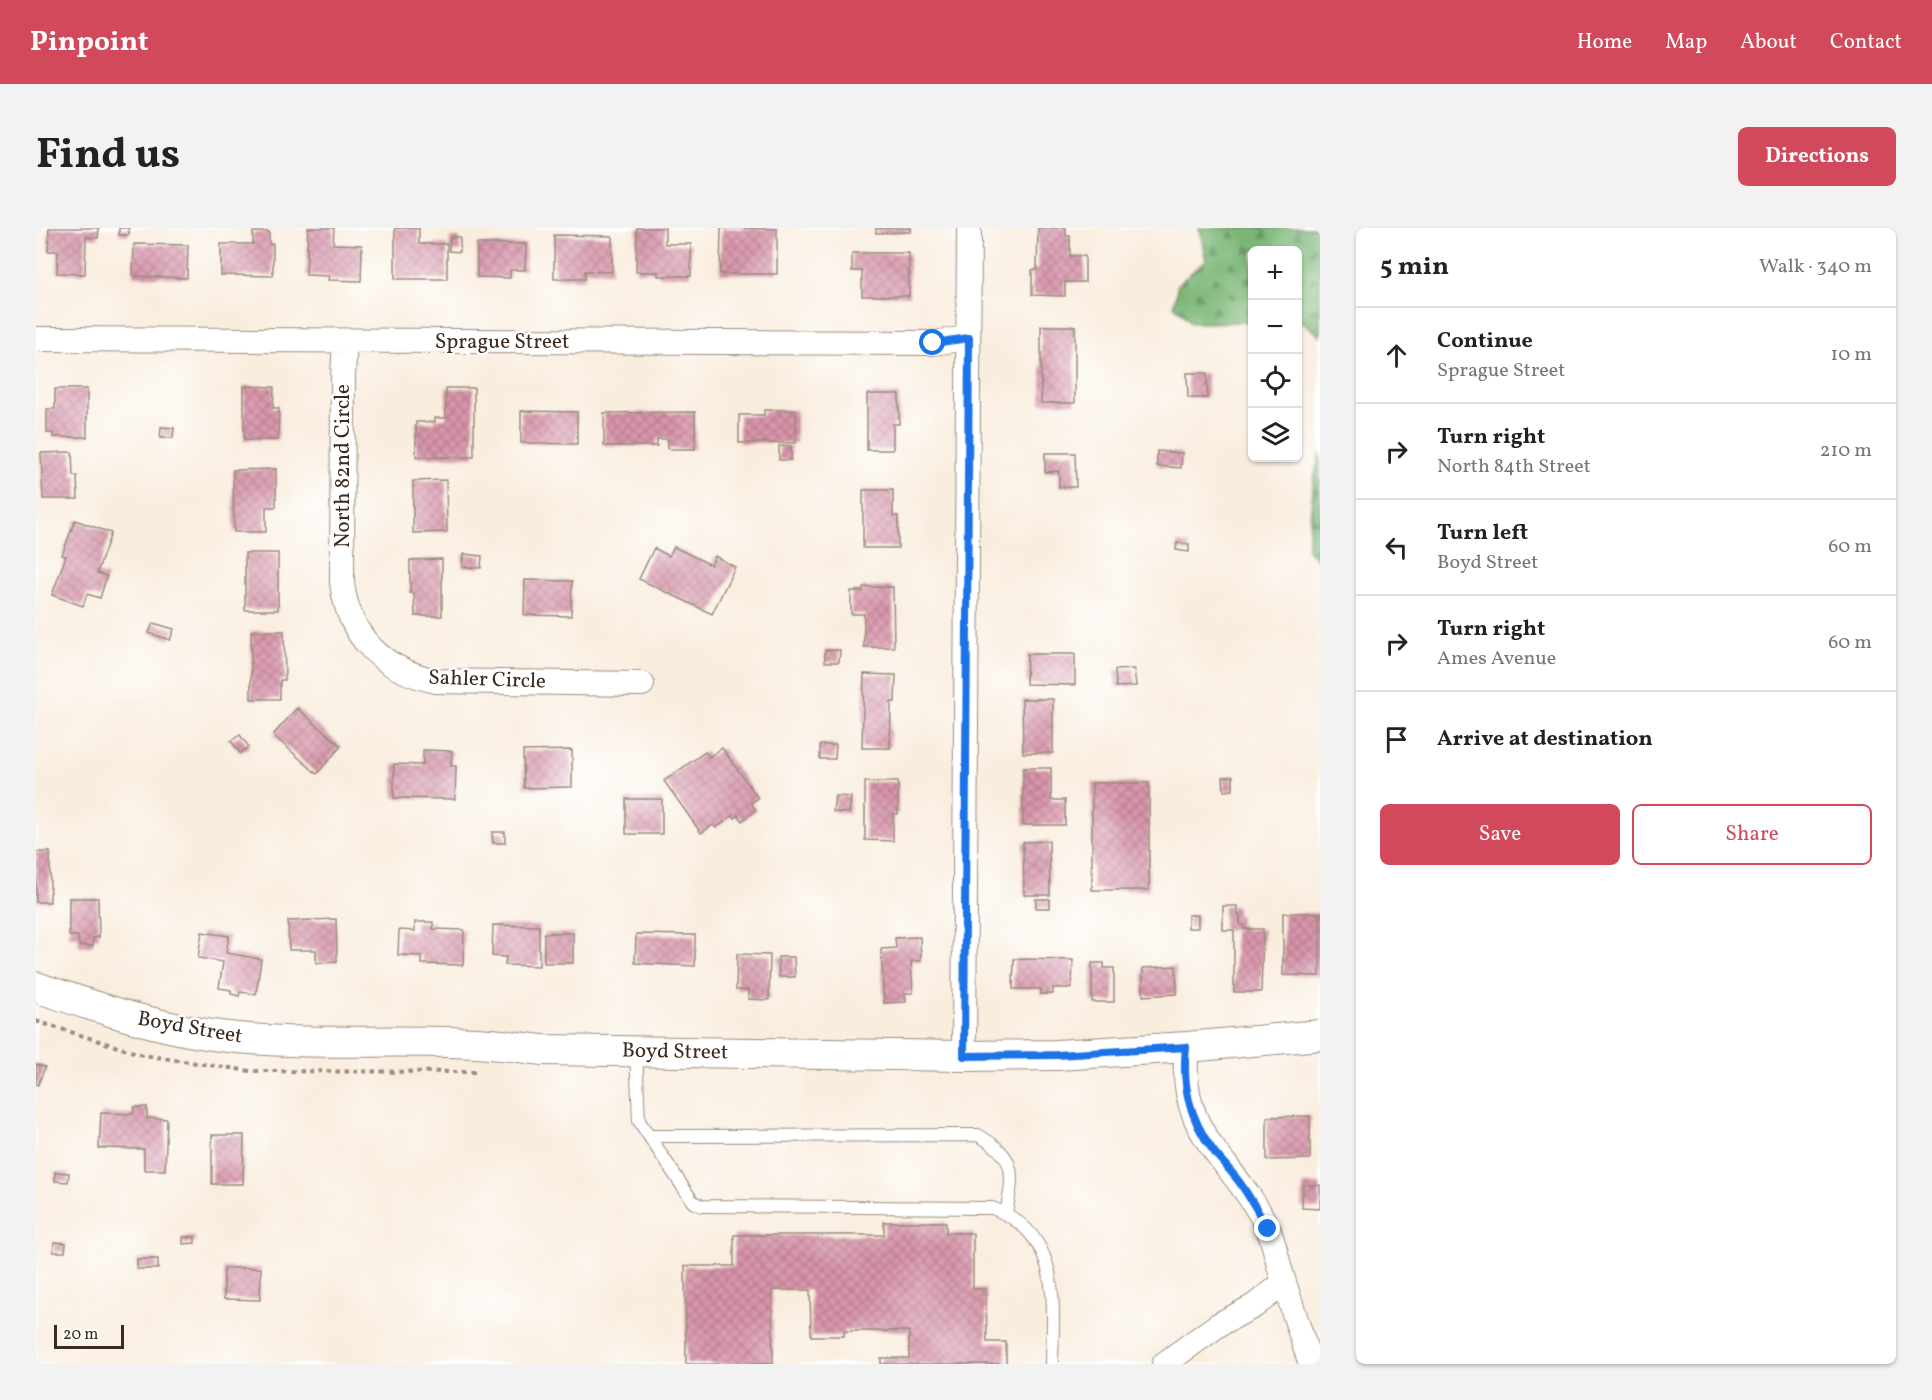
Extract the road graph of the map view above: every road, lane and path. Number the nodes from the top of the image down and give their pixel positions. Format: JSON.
{"nodes":[{"id":1,"x":969,"y":228,"type":"edge"},
{"id":2,"x":969,"y":338,"type":"junction"},
{"id":3,"x":36,"y":339,"type":"edge"},
{"id":4,"x":345,"y":341,"type":"junction"},
{"id":5,"x":343,"y":590,"type":"joint"},
{"id":6,"x":642,"y":684,"type":"dead end"},
{"id":7,"x":36,"y":987,"type":"edge"},
{"id":8,"x":1320,"y":1035,"type":"edge"},
{"id":9,"x":1186,"y":1047,"type":"junction"},
{"id":10,"x":636,"y":1051,"type":"junction"},
{"id":11,"x":964,"y":1056,"type":"junction"},
{"id":12,"x":649,"y":1136,"type":"junction"},
{"id":13,"x":1006,"y":1213,"type":"junction"},
{"id":14,"x":1284,"y":1283,"type":"junction"},
{"id":15,"x":1052,"y":1364,"type":"edge"},
{"id":16,"x":1164,"y":1364,"type":"edge"},
{"id":17,"x":1311,"y":1364,"type":"edge"}],
"edges":[{"from":1,"to":2,"type":"street"},
{"from":2,"to":4,"type":"street","name":"Sprague Street"},
{"from":2,"to":11,"type":"street"},
{"from":3,"to":4,"type":"street","name":"Sprague Street"},
{"from":4,"to":5,"type":"street","name":"North 82nd Circle"},
{"from":5,"to":6,"type":"street","name":"Sahler Circle"},
{"from":7,"to":10,"type":"street","name":"Boyd Street"},
{"from":8,"to":9,"type":"street","name":"Boyd Street"},
{"from":9,"to":11,"type":"street","name":"Boyd Street"},
{"from":9,"to":14,"type":"street"},
{"from":10,"to":11,"type":"street","name":"Boyd Street"},
{"from":10,"to":12,"type":"lane"},
{"from":12,"to":13,"type":"lane"},
{"from":12,"to":13,"type":"lane"},
{"from":13,"to":15,"type":"lane"},
{"from":14,"to":16,"type":"street"},
{"from":14,"to":17,"type":"street"}]}
